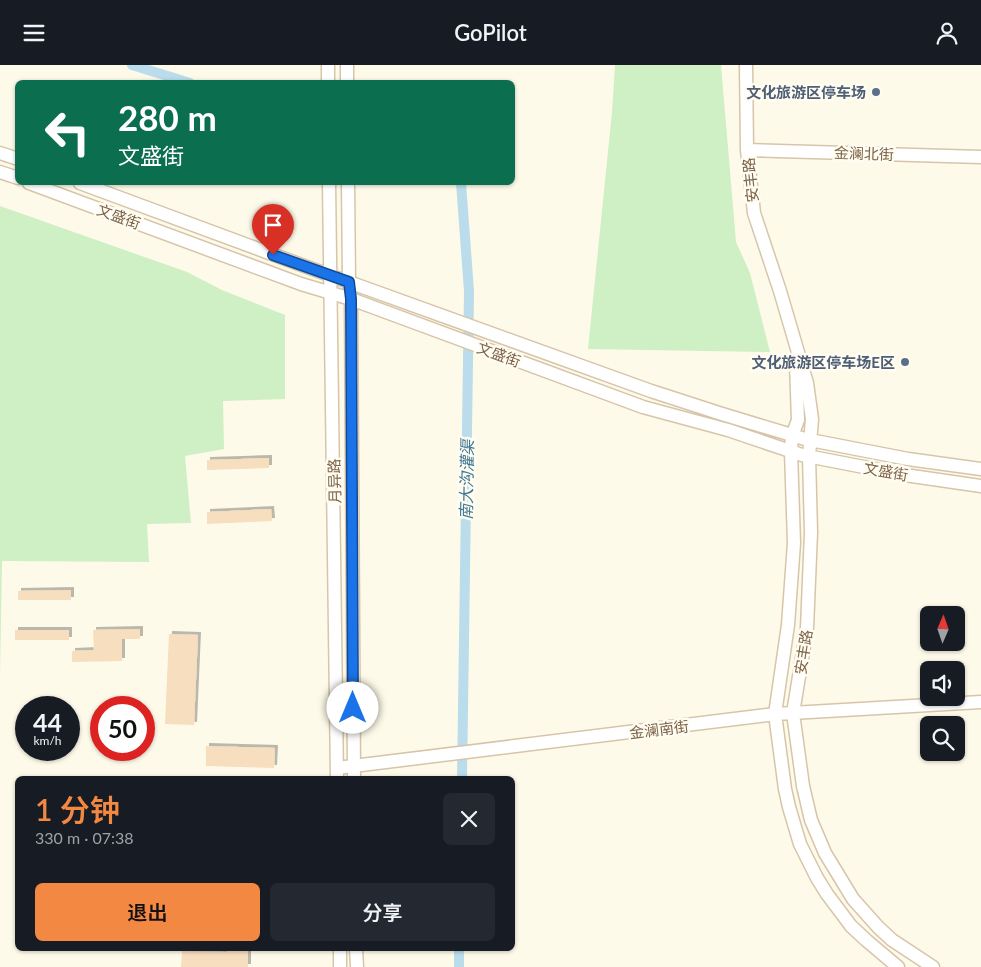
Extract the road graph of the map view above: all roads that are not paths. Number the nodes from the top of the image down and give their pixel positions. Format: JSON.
{"nodes":[{"id":1,"x":328,"y":65,"type":"edge"},
{"id":2,"x":347,"y":65,"type":"edge"},
{"id":3,"x":746,"y":65,"type":"edge"},
{"id":4,"x":328,"y":80,"type":"edge"},
{"id":5,"x":347,"y":80,"type":"edge"},
{"id":6,"x":747,"y":150,"type":"junction"},
{"id":7,"x":0,"y":153,"type":"edge"},
{"id":8,"x":981,"y":157,"type":"edge"},
{"id":9,"x":15,"y":158,"type":"edge"},
{"id":10,"x":0,"y":172,"type":"edge"},
{"id":11,"x":15,"y":177,"type":"edge"},
{"id":12,"x":34,"y":185,"type":"edge"},
{"id":13,"x":85,"y":185,"type":"edge"},
{"id":14,"x":329,"y":185,"type":"edge"},
{"id":15,"x":348,"y":186,"type":"edge"},
{"id":16,"x":330,"y":275,"type":"junction"},
{"id":17,"x":349,"y":282,"type":"junction"},
{"id":18,"x":780,"y":291,"type":"junction"},
{"id":19,"x":331,"y":293,"type":"junction"},
{"id":20,"x":351,"y":299,"type":"junction"},
{"id":21,"x":792,"y":436,"type":"junction"},
{"id":22,"x":810,"y":441,"type":"junction"},
{"id":23,"x":791,"y":453,"type":"junction"},
{"id":24,"x":809,"y":457,"type":"junction"},
{"id":25,"x":981,"y":469,"type":"edge"},
{"id":26,"x":981,"y":486,"type":"edge"},
{"id":27,"x":981,"y":702,"type":"edge"},
{"id":28,"x":793,"y":713,"type":"junction"},
{"id":29,"x":775,"y":714,"type":"junction"},
{"id":30,"x":337,"y":773,"type":"edge"},
{"id":31,"x":354,"y":773,"type":"edge"},
{"id":32,"x":340,"y":951,"type":"edge"},
{"id":33,"x":356,"y":951,"type":"edge"},
{"id":34,"x":340,"y":967,"type":"edge"},
{"id":35,"x":357,"y":967,"type":"edge"},
{"id":36,"x":898,"y":967,"type":"edge"},
{"id":37,"x":933,"y":967,"type":"edge"}],
"edges":[{"from":1,"to":4,"type":"main road"},
{"from":2,"to":5,"type":"main road"},
{"from":3,"to":6,"type":"main road","name":"安丰路"},
{"from":6,"to":8,"type":"main road","name":"金澜北街"},
{"from":6,"to":18,"type":"main road","name":"安丰路"},
{"from":7,"to":9,"type":"main road"},
{"from":10,"to":11,"type":"main road"},
{"from":12,"to":19,"type":"main road","name":"文盛街"},
{"from":13,"to":16,"type":"main road","name":"文盛街"},
{"from":14,"to":16,"type":"main road","name":"月异路"},
{"from":15,"to":17,"type":"main road","name":"月异路"},
{"from":16,"to":17,"type":"main road","name":"文盛街"},
{"from":16,"to":19,"type":"main road","name":"月异路"},
{"from":17,"to":20,"type":"main road","name":"月异路"},
{"from":17,"to":21,"type":"main road","name":"文盛街"},
{"from":18,"to":21,"type":"main road","name":"安丰路"},
{"from":18,"to":22,"type":"main road","name":"安丰路"},
{"from":19,"to":20,"type":"main road","name":"文盛街"},
{"from":19,"to":30,"type":"main road","name":"月异路"},
{"from":20,"to":23,"type":"main road","name":"文盛街"},
{"from":20,"to":31,"type":"main road","name":"月异路"},
{"from":21,"to":22,"type":"main road","name":"文盛街"},
{"from":21,"to":23,"type":"main road","name":"安丰路"},
{"from":22,"to":24,"type":"main road","name":"安丰路"},
{"from":22,"to":25,"type":"main road","name":"文盛街"},
{"from":23,"to":24,"type":"main road","name":"文盛街"},
{"from":23,"to":29,"type":"main road","name":"安丰路"},
{"from":24,"to":26,"type":"main road","name":"文盛街"},
{"from":24,"to":28,"type":"main road","name":"安丰路"},
{"from":27,"to":28,"type":"main road","name":"金澜南街"},
{"from":28,"to":29,"type":"main road","name":"金澜南街"},
{"from":28,"to":37,"type":"main road","name":"安丰路"},
{"from":29,"to":31,"type":"main road","name":"金澜南街"},
{"from":29,"to":36,"type":"main road","name":"安丰路"},
{"from":30,"to":31,"type":"main road","name":"金澜南街"},
{"from":32,"to":34,"type":"main road"},
{"from":33,"to":35,"type":"main road"}]}
